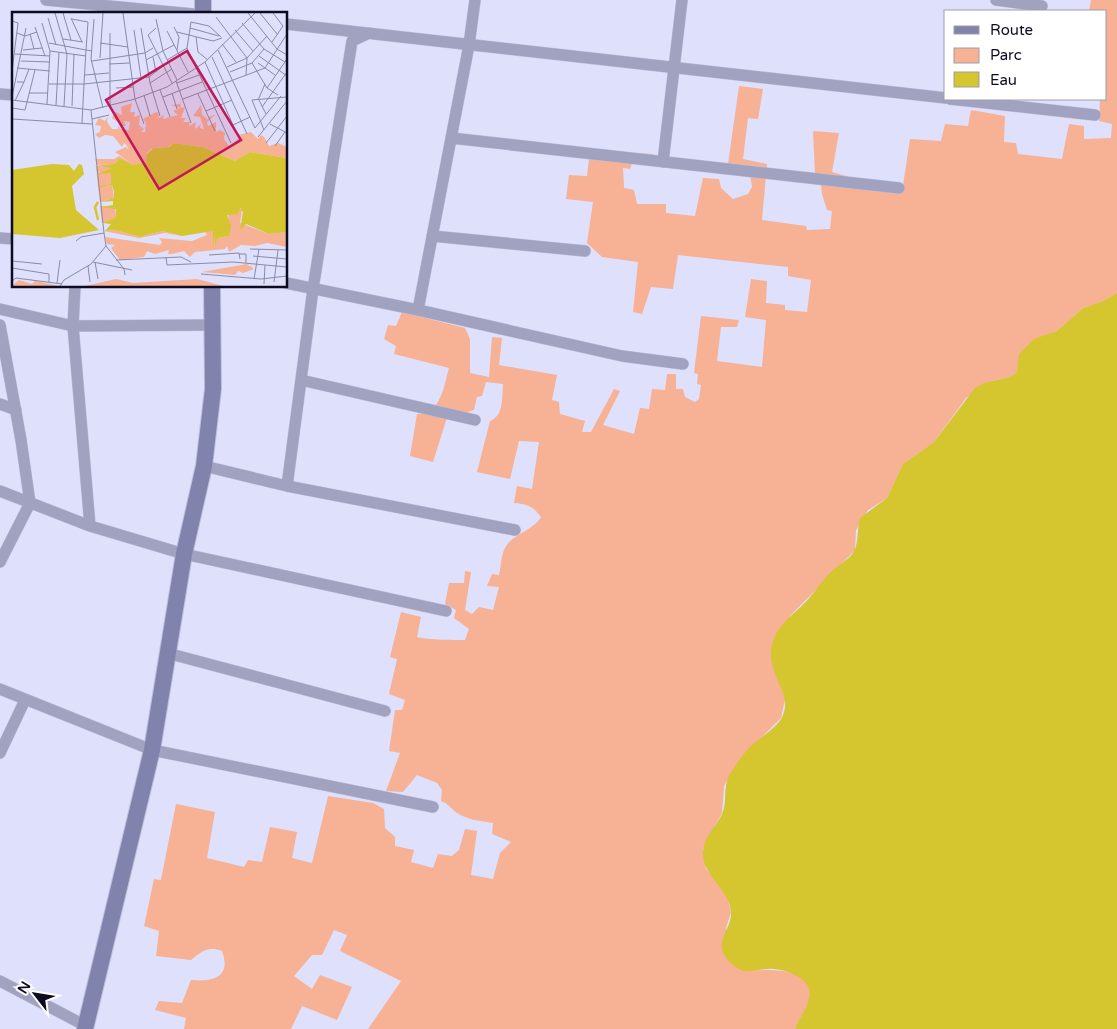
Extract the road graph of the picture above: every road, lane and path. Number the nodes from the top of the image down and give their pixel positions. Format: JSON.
{"nodes":[{"id":1,"x":46,"y":0,"type":"edge"},
{"id":2,"x":476,"y":0,"type":"edge"},
{"id":3,"x":682,"y":0,"type":"edge"},
{"id":4,"x":996,"y":0,"type":"edge"},
{"id":5,"x":1042,"y":6,"type":"dead end"},
{"id":6,"x":172,"y":12,"type":"edge"},
{"id":7,"x":288,"y":24,"type":"edge"},
{"id":8,"x":369,"y":33,"type":"junction"},
{"id":9,"x":470,"y":45,"type":"junction"},
{"id":10,"x":674,"y":68,"type":"junction"},
{"id":11,"x":944,"y":98,"type":"edge"},
{"id":12,"x":959,"y":100,"type":"edge"},
{"id":13,"x":1095,"y":115,"type":"dead end"},
{"id":14,"x":451,"y":138,"type":"junction"},
{"id":15,"x":663,"y":162,"type":"junction"},
{"id":16,"x":900,"y":188,"type":"dead end"},
{"id":17,"x":432,"y":236,"type":"junction"},
{"id":18,"x":585,"y":250,"type":"dead end"},
{"id":19,"x":288,"y":283,"type":"edge"},
{"id":20,"x":75,"y":288,"type":"edge"},
{"id":21,"x":212,"y":288,"type":"edge"},
{"id":22,"x":313,"y":289,"type":"junction"},
{"id":23,"x":0,"y":309,"type":"edge"},
{"id":24,"x":418,"y":310,"type":"junction"},
{"id":25,"x":0,"y":325,"type":"edge"},
{"id":26,"x":213,"y":325,"type":"junction"},
{"id":27,"x":73,"y":326,"type":"junction"},
{"id":28,"x":683,"y":364,"type":"dead end"},
{"id":29,"x":301,"y":380,"type":"junction"},
{"id":30,"x":0,"y":404,"type":"edge"},
{"id":31,"x":16,"y":410,"type":"junction"},
{"id":32,"x":474,"y":420,"type":"dead end"},
{"id":33,"x":204,"y":466,"type":"junction"},
{"id":34,"x":287,"y":486,"type":"junction"},
{"id":35,"x":0,"y":491,"type":"edge"},
{"id":36,"x":30,"y":503,"type":"junction"},
{"id":37,"x":90,"y":526,"type":"junction"},
{"id":38,"x":515,"y":530,"type":"dead end"},
{"id":39,"x":184,"y":554,"type":"junction"},
{"id":40,"x":0,"y":562,"type":"edge"},
{"id":41,"x":446,"y":611,"type":"dead end"},
{"id":42,"x":167,"y":653,"type":"junction"},
{"id":43,"x":0,"y":689,"type":"edge"},
{"id":44,"x":25,"y":700,"type":"junction"},
{"id":45,"x":386,"y":711,"type":"dead end"},
{"id":46,"x":152,"y":750,"type":"junction"},
{"id":47,"x":0,"y":754,"type":"edge"},
{"id":48,"x":433,"y":807,"type":"dead end"},
{"id":49,"x":0,"y":981,"type":"edge"},
{"id":50,"x":85,"y":1027,"type":"edge"}],
"edges":[{"from":1,"to":6,"type":"street"},
{"from":2,"to":9,"type":"street"},
{"from":3,"to":10,"type":"street"},
{"from":4,"to":5,"type":"street"},
{"from":7,"to":8,"type":"street"},
{"from":8,"to":9,"type":"street"},
{"from":8,"to":22,"type":"street"},
{"from":9,"to":10,"type":"street"},
{"from":9,"to":14,"type":"street"},
{"from":10,"to":11,"type":"street"},
{"from":10,"to":15,"type":"street"},
{"from":12,"to":13,"type":"street"},
{"from":14,"to":15,"type":"street"},
{"from":14,"to":17,"type":"street"},
{"from":15,"to":16,"type":"street"},
{"from":17,"to":18,"type":"street"},
{"from":17,"to":24,"type":"street"},
{"from":19,"to":22,"type":"street"},
{"from":20,"to":27,"type":"street"},
{"from":21,"to":26,"type":"street"},
{"from":22,"to":24,"type":"street"},
{"from":22,"to":29,"type":"street"},
{"from":23,"to":27,"type":"street"},
{"from":24,"to":28,"type":"street"},
{"from":25,"to":31,"type":"street"},
{"from":26,"to":27,"type":"street"},
{"from":26,"to":33,"type":"street"},
{"from":27,"to":37,"type":"street"},
{"from":29,"to":32,"type":"street"},
{"from":29,"to":34,"type":"street"},
{"from":30,"to":31,"type":"street"},
{"from":31,"to":36,"type":"street"},
{"from":33,"to":34,"type":"street"},
{"from":33,"to":39,"type":"street"},
{"from":34,"to":38,"type":"street"},
{"from":35,"to":36,"type":"street"},
{"from":36,"to":37,"type":"street"},
{"from":36,"to":40,"type":"street"},
{"from":37,"to":39,"type":"street"},
{"from":39,"to":41,"type":"street"},
{"from":39,"to":42,"type":"street"},
{"from":42,"to":45,"type":"street"},
{"from":42,"to":46,"type":"street"},
{"from":43,"to":44,"type":"street"},
{"from":44,"to":46,"type":"street"},
{"from":44,"to":47,"type":"street"},
{"from":46,"to":48,"type":"street"},
{"from":46,"to":50,"type":"street"},
{"from":49,"to":50,"type":"street"}]}
